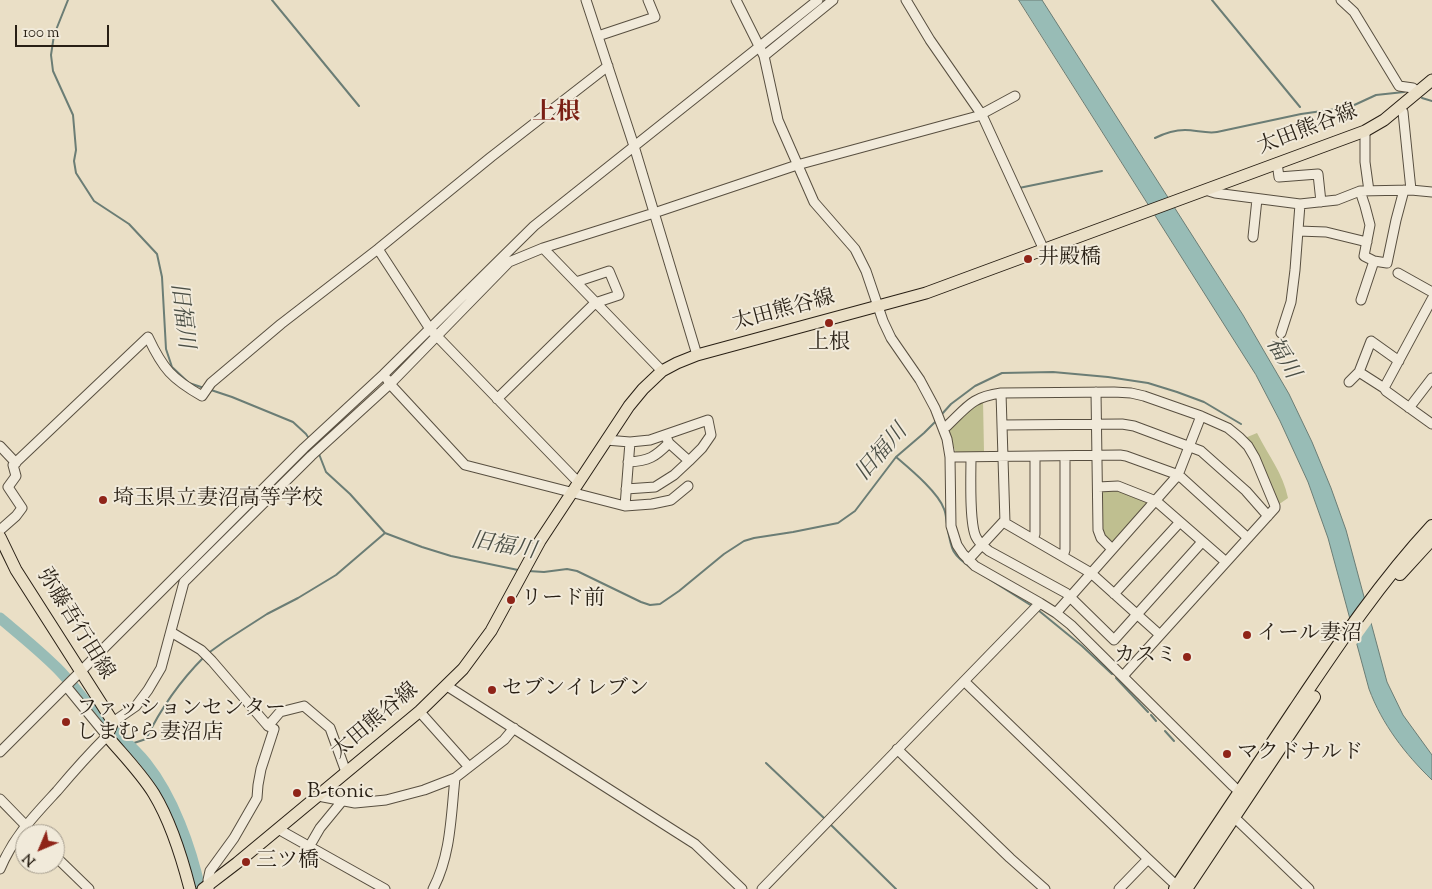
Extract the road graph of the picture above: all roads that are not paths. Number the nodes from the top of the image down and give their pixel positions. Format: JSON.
{"nodes":[{"id":1,"x":586,"y":0,"type":"edge"},
{"id":2,"x":648,"y":0,"type":"edge"},
{"id":3,"x":736,"y":0,"type":"edge"},
{"id":4,"x":818,"y":0,"type":"edge"},
{"id":5,"x":833,"y":0,"type":"edge"},
{"id":6,"x":906,"y":0,"type":"edge"},
{"id":7,"x":1341,"y":0,"type":"edge"},
{"id":8,"x":598,"y":36,"type":"junction"},
{"id":9,"x":759,"y":47,"type":"junction"},
{"id":10,"x":764,"y":56,"type":"junction"},
{"id":11,"x":608,"y":66,"type":"junction"},
{"id":12,"x":1432,"y":80,"type":"edge"},
{"id":13,"x":1418,"y":92,"type":"junction"},
{"id":14,"x":1015,"y":96,"type":"dead end"},
{"id":15,"x":1399,"y":108,"type":"junction"},
{"id":16,"x":982,"y":115,"type":"junction"},
{"id":17,"x":1364,"y":131,"type":"junction"},
{"id":18,"x":634,"y":146,"type":"junction"},
{"id":19,"x":1277,"y":164,"type":"junction"},
{"id":20,"x":797,"y":165,"type":"junction"},
{"id":21,"x":1205,"y":190,"type":"junction"},
{"id":22,"x":1408,"y":190,"type":"junction"},
{"id":23,"x":1365,"y":191,"type":"junction"},
{"id":24,"x":1432,"y":192,"type":"edge"},
{"id":25,"x":1257,"y":198,"type":"junction"},
{"id":26,"x":1321,"y":202,"type":"junction"},
{"id":27,"x":1300,"y":204,"type":"junction"},
{"id":28,"x":654,"y":214,"type":"junction"},
{"id":29,"x":1298,"y":231,"type":"junction"},
{"id":30,"x":1253,"y":237,"type":"dead end"},
{"id":31,"x":1367,"y":242,"type":"junction"},
{"id":32,"x":543,"y":248,"type":"junction"},
{"id":33,"x":378,"y":249,"type":"junction"},
{"id":34,"x":1044,"y":250,"type":"junction"},
{"id":35,"x":1374,"y":261,"type":"junction"},
{"id":36,"x":1398,"y":273,"type":"dead end"},
{"id":37,"x":576,"y":282,"type":"junction"},
{"id":38,"x":1432,"y":292,"type":"edge"},
{"id":39,"x":1432,"y":299,"type":"edge"},
{"id":40,"x":1361,"y":300,"type":"dead end"},
{"id":41,"x":595,"y":303,"type":"junction"},
{"id":42,"x":878,"y":306,"type":"junction"},
{"id":43,"x":430,"y":329,"type":"junction"},
{"id":44,"x":1281,"y":333,"type":"dead end"},
{"id":45,"x":437,"y":336,"type":"junction"},
{"id":46,"x":697,"y":355,"type":"junction"},
{"id":47,"x":1399,"y":361,"type":"junction"},
{"id":48,"x":662,"y":371,"type":"junction"},
{"id":49,"x":1359,"y":372,"type":"junction"},
{"id":50,"x":384,"y":374,"type":"junction"},
{"id":51,"x":1432,"y":378,"type":"edge"},
{"id":52,"x":1349,"y":382,"type":"dead end"},
{"id":53,"x":390,"y":384,"type":"junction"},
{"id":54,"x":1384,"y":388,"type":"junction"},
{"id":55,"x":1096,"y":392,"type":"junction"},
{"id":56,"x":1002,"y":393,"type":"junction"},
{"id":57,"x":497,"y":399,"type":"junction"},
{"id":58,"x":1410,"y":408,"type":"junction"},
{"id":59,"x":1201,"y":416,"type":"junction"},
{"id":60,"x":1431,"y":422,"type":"edge"},
{"id":61,"x":1097,"y":424,"type":"junction"},
{"id":62,"x":1002,"y":425,"type":"junction"},
{"id":63,"x":942,"y":426,"type":"junction"},
{"id":64,"x":667,"y":439,"type":"junction"},
{"id":65,"x":606,"y":440,"type":"junction"},
{"id":66,"x":630,"y":442,"type":"junction"},
{"id":67,"x":0,"y":446,"type":"edge"},
{"id":68,"x":1190,"y":446,"type":"junction"},
{"id":69,"x":1098,"y":455,"type":"junction"},
{"id":70,"x":1002,"y":456,"type":"junction"},
{"id":71,"x":1035,"y":456,"type":"junction"},
{"id":72,"x":1065,"y":456,"type":"junction"},
{"id":73,"x":950,"y":457,"type":"junction"},
{"id":74,"x":971,"y":457,"type":"junction"},
{"id":75,"x":689,"y":461,"type":"junction"},
{"id":76,"x":16,"y":462,"type":"junction"},
{"id":77,"x":628,"y":462,"type":"junction"},
{"id":78,"x":1178,"y":475,"type":"junction"},
{"id":79,"x":578,"y":482,"type":"junction"},
{"id":80,"x":688,"y":486,"type":"dead end"},
{"id":81,"x":1098,"y":487,"type":"junction"},
{"id":82,"x":626,"y":489,"type":"junction"},
{"id":83,"x":571,"y":493,"type":"junction"},
{"id":84,"x":1156,"y":501,"type":"junction"},
{"id":85,"x":625,"y":506,"type":"junction"},
{"id":86,"x":1268,"y":516,"type":"junction"},
{"id":87,"x":1004,"y":521,"type":"junction"},
{"id":88,"x":1180,"y":522,"type":"junction"},
{"id":89,"x":1432,"y":526,"type":"edge"},
{"id":90,"x":0,"y":530,"type":"edge"},
{"id":91,"x":0,"y":537,"type":"edge"},
{"id":92,"x":1248,"y":538,"type":"junction"},
{"id":93,"x":1033,"y":539,"type":"junction"},
{"id":94,"x":1432,"y":539,"type":"edge"},
{"id":95,"x":1202,"y":542,"type":"junction"},
{"id":96,"x":982,"y":545,"type":"junction"},
{"id":97,"x":1112,"y":549,"type":"junction"},
{"id":98,"x":1063,"y":556,"type":"junction"},
{"id":99,"x":968,"y":560,"type":"junction"},
{"id":100,"x":1226,"y":562,"type":"junction"},
{"id":101,"x":1091,"y":573,"type":"junction"},
{"id":102,"x":1114,"y":594,"type":"junction"},
{"id":103,"x":1379,"y":596,"type":"junction"},
{"id":104,"x":1070,"y":597,"type":"junction"},
{"id":105,"x":1040,"y":603,"type":"junction"},
{"id":106,"x":1056,"y":613,"type":"junction"},
{"id":107,"x":1138,"y":615,"type":"junction"},
{"id":108,"x":171,"y":632,"type":"junction"},
{"id":109,"x":1160,"y":635,"type":"junction"},
{"id":110,"x":77,"y":675,"type":"junction"},
{"id":111,"x":1123,"y":676,"type":"junction"},
{"id":112,"x":964,"y":682,"type":"junction"},
{"id":113,"x":66,"y":686,"type":"junction"},
{"id":114,"x":447,"y":686,"type":"junction"},
{"id":115,"x":419,"y":711,"type":"junction"},
{"id":116,"x":113,"y":722,"type":"junction"},
{"id":117,"x":268,"y":726,"type":"junction"},
{"id":118,"x":514,"y":728,"type":"junction"},
{"id":119,"x":107,"y":736,"type":"junction"},
{"id":120,"x":897,"y":749,"type":"junction"},
{"id":121,"x":0,"y":752,"type":"edge"},
{"id":122,"x":469,"y":767,"type":"junction"},
{"id":123,"x":346,"y":772,"type":"junction"},
{"id":124,"x":455,"y":778,"type":"junction"},
{"id":125,"x":1243,"y":794,"type":"junction"},
{"id":126,"x":318,"y":796,"type":"junction"},
{"id":127,"x":0,"y":799,"type":"edge"},
{"id":128,"x":343,"y":800,"type":"junction"},
{"id":129,"x":1234,"y":817,"type":"junction"},
{"id":130,"x":25,"y":824,"type":"edge"},
{"id":131,"x":27,"y":824,"type":"edge"},
{"id":132,"x":278,"y":829,"type":"junction"},
{"id":133,"x":15,"y":840,"type":"edge"},
{"id":134,"x":309,"y":847,"type":"junction"},
{"id":135,"x":1148,"y":859,"type":"junction"},
{"id":136,"x":65,"y":866,"type":"edge"},
{"id":137,"x":0,"y":869,"type":"edge"},
{"id":138,"x":206,"y":888,"type":"edge"},
{"id":139,"x":1180,"y":888,"type":"edge"},
{"id":140,"x":88,"y":889,"type":"edge"},
{"id":141,"x":190,"y":889,"type":"edge"},
{"id":142,"x":385,"y":889,"type":"edge"},
{"id":143,"x":433,"y":889,"type":"edge"},
{"id":144,"x":742,"y":889,"type":"edge"},
{"id":145,"x":762,"y":889,"type":"edge"},
{"id":146,"x":1045,"y":889,"type":"edge"},
{"id":147,"x":1119,"y":889,"type":"edge"},
{"id":148,"x":1309,"y":889,"type":"edge"}],
"edges":[{"from":1,"to":8,"type":"street"},
{"from":2,"to":8,"type":"street"},
{"from":3,"to":9,"type":"street"},
{"from":4,"to":9,"type":"street"},
{"from":5,"to":10,"type":"street"},
{"from":6,"to":16,"type":"street"},
{"from":7,"to":13,"type":"street"},
{"from":8,"to":11,"type":"street"},
{"from":9,"to":10,"type":"street"},
{"from":9,"to":18,"type":"street"},
{"from":10,"to":20,"type":"street"},
{"from":11,"to":18,"type":"street"},
{"from":11,"to":33,"type":"street"},
{"from":12,"to":13,"type":"main road","name":"太田熊谷線"},
{"from":13,"to":15,"type":"main road","name":"太田熊谷線"},
{"from":14,"to":16,"type":"street"},
{"from":15,"to":17,"type":"main road","name":"太田熊谷線"},
{"from":15,"to":22,"type":"street"},
{"from":16,"to":20,"type":"street"},
{"from":16,"to":34,"type":"street"},
{"from":17,"to":19,"type":"main road","name":"太田熊谷線"},
{"from":17,"to":23,"type":"street"},
{"from":18,"to":28,"type":"street"},
{"from":18,"to":43,"type":"street"},
{"from":19,"to":21,"type":"main road","name":"太田熊谷線"},
{"from":19,"to":26,"type":"street"},
{"from":20,"to":28,"type":"street"},
{"from":20,"to":42,"type":"street"},
{"from":21,"to":25,"type":"street"},
{"from":21,"to":34,"type":"main road","name":"太田熊谷線"},
{"from":22,"to":23,"type":"street"},
{"from":22,"to":24,"type":"street"},
{"from":22,"to":35,"type":"street"},
{"from":23,"to":26,"type":"street"},
{"from":23,"to":31,"type":"street"},
{"from":25,"to":27,"type":"street"},
{"from":25,"to":30,"type":"street"},
{"from":26,"to":27,"type":"street"},
{"from":27,"to":29,"type":"street"},
{"from":28,"to":32,"type":"street"},
{"from":28,"to":46,"type":"street"},
{"from":29,"to":31,"type":"street"},
{"from":29,"to":44,"type":"street"},
{"from":31,"to":35,"type":"street"},
{"from":32,"to":37,"type":"street"},
{"from":32,"to":45,"type":"street"},
{"from":33,"to":43,"type":"street"},
{"from":33,"to":76,"type":"street"},
{"from":34,"to":42,"type":"main road","name":"太田熊谷線"},
{"from":35,"to":40,"type":"street"},
{"from":36,"to":38,"type":"street"},
{"from":37,"to":41,"type":"street"},
{"from":37,"to":41,"type":"street"},
{"from":39,"to":47,"type":"street"},
{"from":41,"to":48,"type":"street"},
{"from":41,"to":57,"type":"street"},
{"from":42,"to":46,"type":"main road","name":"太田熊谷線"},
{"from":42,"to":63,"type":"street"},
{"from":43,"to":45,"type":"street"},
{"from":43,"to":50,"type":"street"},
{"from":45,"to":53,"type":"street"},
{"from":45,"to":57,"type":"street"},
{"from":46,"to":48,"type":"main road","name":"太田熊谷線"},
{"from":47,"to":49,"type":"street"},
{"from":47,"to":54,"type":"street"},
{"from":48,"to":65,"type":"main road","name":"太田熊谷線"},
{"from":49,"to":52,"type":"street"},
{"from":49,"to":54,"type":"street"},
{"from":50,"to":53,"type":"street"},
{"from":50,"to":110,"type":"street"},
{"from":51,"to":58,"type":"street"},
{"from":53,"to":83,"type":"street"},
{"from":53,"to":108,"type":"street"},
{"from":54,"to":58,"type":"street"},
{"from":55,"to":56,"type":"street"},
{"from":55,"to":59,"type":"street"},
{"from":55,"to":61,"type":"street"},
{"from":56,"to":62,"type":"street"},
{"from":56,"to":63,"type":"street"},
{"from":57,"to":79,"type":"street"},
{"from":58,"to":60,"type":"street"},
{"from":59,"to":68,"type":"street"},
{"from":59,"to":86,"type":"street"},
{"from":61,"to":62,"type":"street"},
{"from":61,"to":68,"type":"street"},
{"from":61,"to":69,"type":"street"},
{"from":62,"to":70,"type":"street"},
{"from":63,"to":73,"type":"street"},
{"from":64,"to":66,"type":"street"},
{"from":64,"to":75,"type":"street"},
{"from":64,"to":75,"type":"street"},
{"from":64,"to":77,"type":"street"},
{"from":65,"to":66,"type":"street"},
{"from":65,"to":79,"type":"main road","name":"太田熊谷線"},
{"from":66,"to":77,"type":"street"},
{"from":67,"to":76,"type":"street"},
{"from":68,"to":78,"type":"street"},
{"from":68,"to":86,"type":"street"},
{"from":69,"to":72,"type":"street"},
{"from":69,"to":78,"type":"street"},
{"from":69,"to":81,"type":"street"},
{"from":70,"to":71,"type":"street"},
{"from":70,"to":74,"type":"street"},
{"from":70,"to":87,"type":"street"},
{"from":71,"to":72,"type":"street"},
{"from":71,"to":93,"type":"street"},
{"from":72,"to":98,"type":"street"},
{"from":73,"to":74,"type":"street"},
{"from":73,"to":99,"type":"street"},
{"from":74,"to":96,"type":"street"},
{"from":75,"to":82,"type":"street"},
{"from":76,"to":90,"type":"street"},
{"from":77,"to":82,"type":"street"},
{"from":78,"to":84,"type":"street"},
{"from":78,"to":92,"type":"street"},
{"from":79,"to":83,"type":"main road","name":"太田熊谷線"},
{"from":80,"to":85,"type":"street"},
{"from":81,"to":84,"type":"street"},
{"from":81,"to":97,"type":"street"},
{"from":82,"to":85,"type":"street"},
{"from":83,"to":85,"type":"street"},
{"from":83,"to":114,"type":"main road","name":"太田熊谷線"},
{"from":84,"to":88,"type":"street"},
{"from":84,"to":97,"type":"street"},
{"from":86,"to":92,"type":"street"},
{"from":87,"to":93,"type":"street"},
{"from":87,"to":96,"type":"street"},
{"from":88,"to":95,"type":"street"},
{"from":88,"to":102,"type":"street"},
{"from":89,"to":103,"type":"highway"},
{"from":91,"to":110,"type":"main road","name":"弥藤吾行田線"},
{"from":92,"to":100,"type":"street"},
{"from":93,"to":98,"type":"street"},
{"from":94,"to":103,"type":"highway"},
{"from":95,"to":100,"type":"street"},
{"from":95,"to":107,"type":"street"},
{"from":96,"to":99,"type":"street"},
{"from":96,"to":104,"type":"street"},
{"from":97,"to":101,"type":"street"},
{"from":98,"to":101,"type":"street"},
{"from":99,"to":105,"type":"street"},
{"from":100,"to":109,"type":"street"},
{"from":101,"to":102,"type":"street"},
{"from":101,"to":104,"type":"street"},
{"from":102,"to":107,"type":"street"},
{"from":103,"to":125,"type":"highway"},
{"from":104,"to":106,"type":"street"},
{"from":104,"to":107,"type":"street"},
{"from":105,"to":106,"type":"street"},
{"from":105,"to":112,"type":"street"},
{"from":106,"to":111,"type":"street"},
{"from":107,"to":109,"type":"street"},
{"from":108,"to":116,"type":"street"},
{"from":108,"to":117,"type":"street"},
{"from":109,"to":111,"type":"street"},
{"from":110,"to":113,"type":"street"},
{"from":110,"to":116,"type":"main road","name":"弥藤吾行田線"},
{"from":111,"to":125,"type":"street"},
{"from":112,"to":120,"type":"street"},
{"from":112,"to":135,"type":"street"},
{"from":113,"to":119,"type":"street"},
{"from":113,"to":121,"type":"street"},
{"from":114,"to":115,"type":"main road","name":"太田熊谷線"},
{"from":114,"to":118,"type":"street"},
{"from":115,"to":122,"type":"street"},
{"from":115,"to":123,"type":"main road","name":"太田熊谷線"},
{"from":116,"to":119,"type":"main road"},
{"from":117,"to":123,"type":"street"},
{"from":117,"to":138,"type":"street"},
{"from":118,"to":122,"type":"street"},
{"from":118,"to":144,"type":"street"},
{"from":119,"to":131,"type":"street"},
{"from":119,"to":141,"type":"main road"},
{"from":120,"to":145,"type":"street"},
{"from":120,"to":146,"type":"street"},
{"from":122,"to":124,"type":"street"},
{"from":123,"to":126,"type":"main road","name":"太田熊谷線"},
{"from":124,"to":128,"type":"street"},
{"from":124,"to":143,"type":"street"},
{"from":125,"to":129,"type":"highway"},
{"from":125,"to":139,"type":"highway"},
{"from":126,"to":128,"type":"street"},
{"from":126,"to":132,"type":"main road","name":"太田熊谷線"},
{"from":127,"to":130,"type":"street"},
{"from":128,"to":134,"type":"street"},
{"from":129,"to":139,"type":"highway"},
{"from":129,"to":148,"type":"street"},
{"from":132,"to":134,"type":"street"},
{"from":132,"to":138,"type":"main road","name":"太田熊谷線"},
{"from":133,"to":137,"type":"street"},
{"from":134,"to":142,"type":"street"},
{"from":135,"to":139,"type":"street"},
{"from":135,"to":147,"type":"street"},
{"from":136,"to":140,"type":"street"}]}
